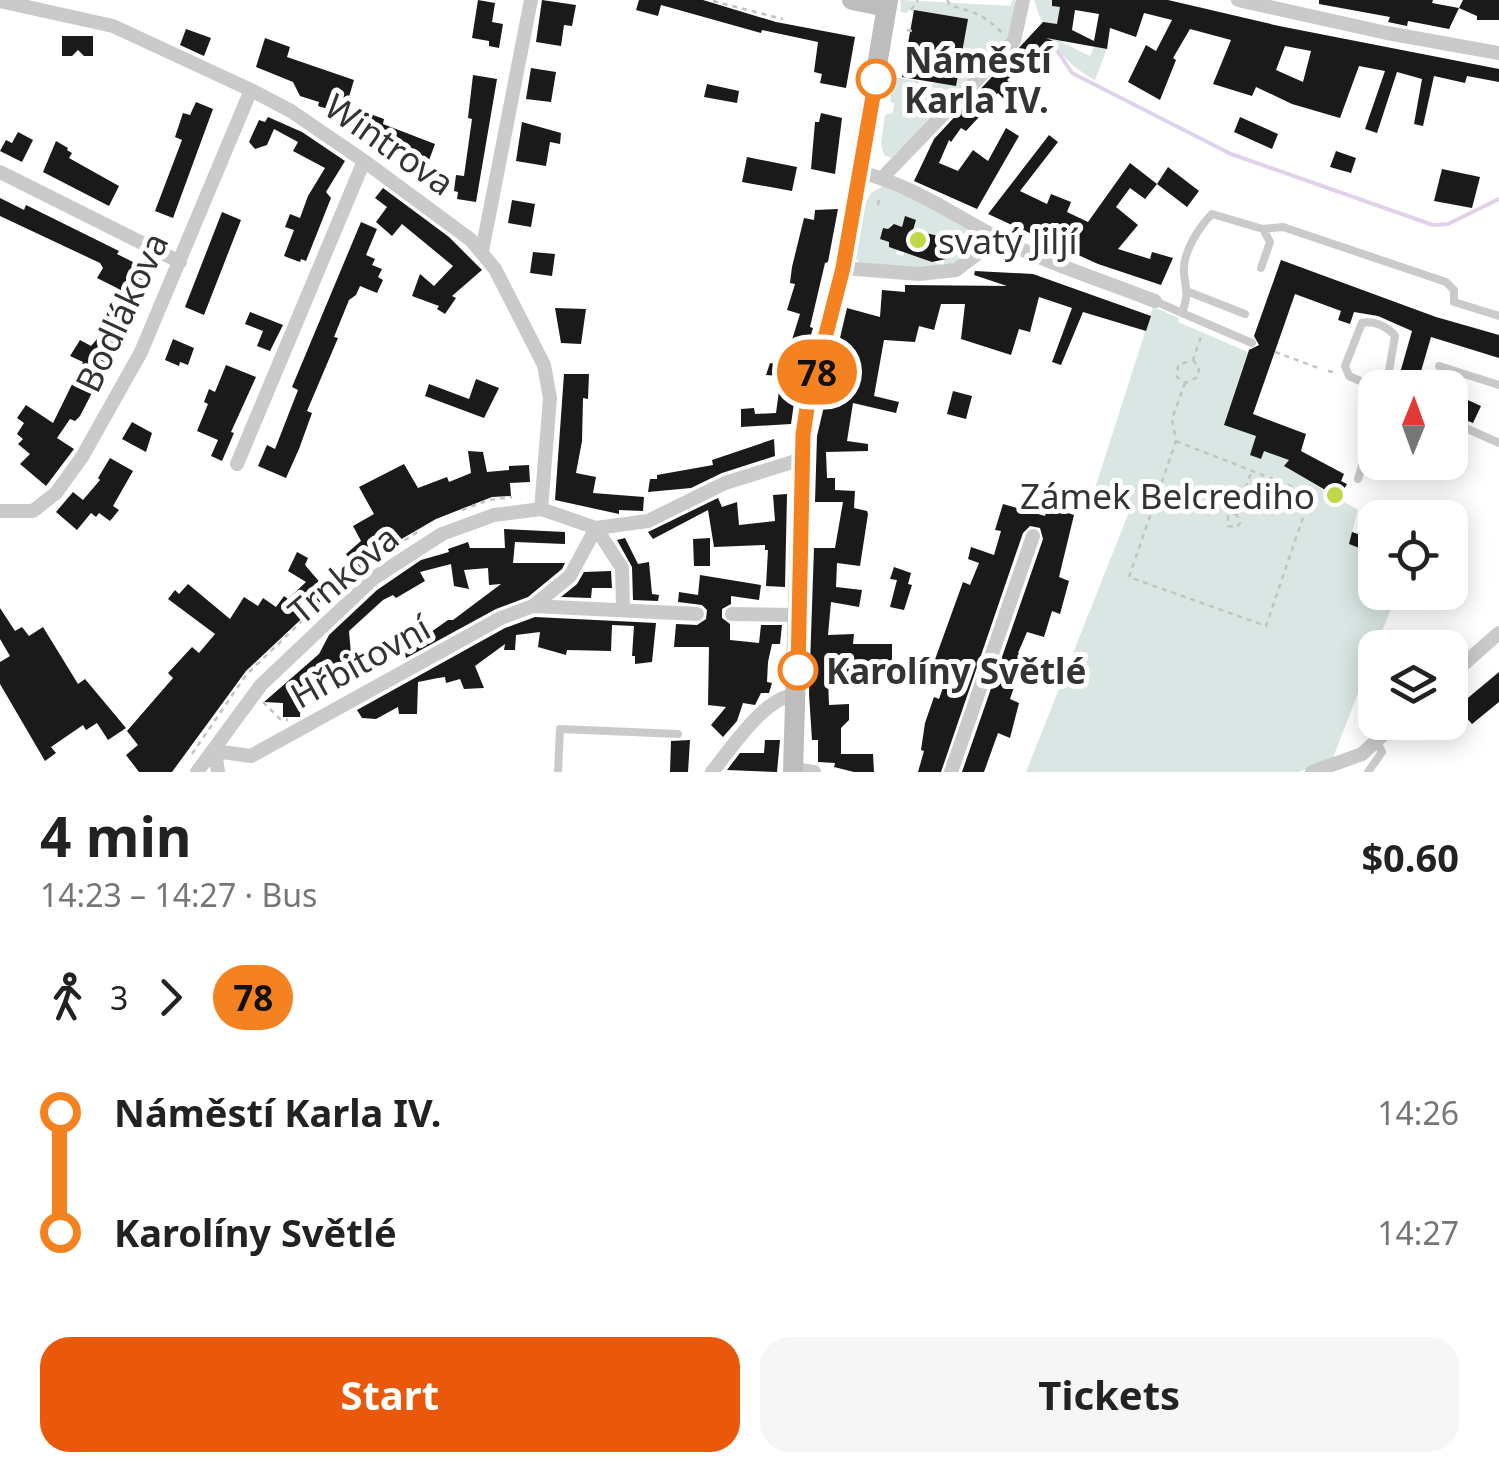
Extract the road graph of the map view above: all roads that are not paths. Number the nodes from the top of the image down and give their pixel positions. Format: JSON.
{"nodes":[{"id":1,"x":530,"y":0,"type":"edge"},
{"id":2,"x":852,"y":0,"type":"edge"},
{"id":3,"x":1023,"y":0,"type":"edge"},
{"id":4,"x":1238,"y":0,"type":"edge"},
{"id":5,"x":0,"y":2,"type":"edge"},
{"id":6,"x":888,"y":4,"type":"edge"},
{"id":7,"x":1499,"y":53,"type":"edge"},
{"id":8,"x":250,"y":90,"type":"junction"},
{"id":9,"x":364,"y":160,"type":"junction"},
{"id":10,"x":0,"y":172,"type":"edge"},
{"id":11,"x":859,"y":172,"type":"junction"},
{"id":12,"x":884,"y":178,"type":"junction"},
{"id":13,"x":1263,"y":230,"type":"junction"},
{"id":14,"x":998,"y":238,"type":"junction"},
{"id":15,"x":482,"y":251,"type":"junction"},
{"id":16,"x":180,"y":262,"type":"junction"},
{"id":17,"x":843,"y":268,"type":"junction"},
{"id":18,"x":1261,"y":268,"type":"dead end"},
{"id":19,"x":1189,"y":292,"type":"junction"},
{"id":20,"x":1155,"y":302,"type":"joint"},
{"id":21,"x":1182,"y":313,"type":"junction"},
{"id":22,"x":1245,"y":314,"type":"dead end"},
{"id":23,"x":1499,"y":316,"type":"edge"},
{"id":24,"x":1252,"y":343,"type":"dead end"},
{"id":25,"x":1440,"y":366,"type":"dead end"},
{"id":26,"x":1389,"y":370,"type":"edge"},
{"id":27,"x":1358,"y":380,"type":"edge"},
{"id":28,"x":1499,"y":385,"type":"edge"},
{"id":29,"x":1468,"y":429,"type":"edge"},
{"id":30,"x":1499,"y":442,"type":"edge"},
{"id":31,"x":802,"y":459,"type":"junction"},
{"id":32,"x":237,"y":464,"type":"dead end"},
{"id":33,"x":541,"y":504,"type":"junction"},
{"id":34,"x":0,"y":511,"type":"edge"},
{"id":35,"x":596,"y":528,"type":"junction"},
{"id":36,"x":1033,"y":536,"type":"dead end"},
{"id":37,"x":533,"y":606,"type":"junction"},
{"id":38,"x":623,"y":609,"type":"junction"},
{"id":39,"x":697,"y":614,"type":"dead end"},
{"id":40,"x":732,"y":614,"type":"dead end"},
{"id":41,"x":799,"y":615,"type":"junction"},
{"id":42,"x":1499,"y":632,"type":"edge"},
{"id":43,"x":1468,"y":660,"type":"edge"},
{"id":44,"x":798,"y":694,"type":"junction"},
{"id":45,"x":678,"y":734,"type":"dead end"},
{"id":46,"x":1376,"y":741,"type":"joint"},
{"id":47,"x":215,"y":751,"type":"junction"},
{"id":48,"x":800,"y":771,"type":"edge"},
{"id":49,"x":197,"y":772,"type":"edge"},
{"id":50,"x":218,"y":772,"type":"edge"},
{"id":51,"x":558,"y":772,"type":"edge"},
{"id":52,"x":712,"y":772,"type":"edge"},
{"id":53,"x":952,"y":772,"type":"edge"},
{"id":54,"x":1312,"y":772,"type":"edge"},
{"id":55,"x":1368,"y":772,"type":"edge"}],
"edges":[{"from":1,"to":15,"type":"street"},
{"from":2,"to":6,"type":"street"},
{"from":3,"to":12,"type":"street"},
{"from":4,"to":7,"type":"street"},
{"from":5,"to":8,"type":"street","name":"Wintrova"},
{"from":6,"to":11,"type":"street"},
{"from":8,"to":9,"type":"street","name":"Wintrova"},
{"from":8,"to":16,"type":"street","name":"Bodlákova"},
{"from":9,"to":15,"type":"street","name":"Wintrova"},
{"from":9,"to":32,"type":"street"},
{"from":10,"to":16,"type":"street"},
{"from":11,"to":12,"type":"street"},
{"from":11,"to":17,"type":"street"},
{"from":12,"to":14,"type":"street"},
{"from":13,"to":18,"type":"lane"},
{"from":13,"to":19,"type":"lane"},
{"from":13,"to":23,"type":"lane"},
{"from":14,"to":17,"type":"street"},
{"from":14,"to":20,"type":"street"},
{"from":15,"to":33,"type":"street","name":"Wintrova"},
{"from":16,"to":34,"type":"street","name":"Bodlákova"},
{"from":17,"to":31,"type":"street"},
{"from":19,"to":21,"type":"lane"},
{"from":19,"to":22,"type":"lane"},
{"from":20,"to":21,"type":"lane"},
{"from":21,"to":24,"type":"lane"},
{"from":25,"to":28,"type":"lane"},
{"from":26,"to":27,"type":"lane"},
{"from":29,"to":30,"type":"lane"},
{"from":31,"to":35,"type":"street","name":"Trnkova"},
{"from":31,"to":41,"type":"street"},
{"from":33,"to":35,"type":"street","name":"Trnkova"},
{"from":33,"to":47,"type":"street","name":"Trnkova"},
{"from":35,"to":37,"type":"street","name":"Hřbitovní"},
{"from":35,"to":38,"type":"street"},
{"from":36,"to":53,"type":"street"},
{"from":37,"to":38,"type":"street","name":"Hřbitovní"},
{"from":37,"to":47,"type":"street","name":"Hřbitovní"},
{"from":38,"to":39,"type":"street","name":"Hřbitovní"},
{"from":40,"to":41,"type":"street"},
{"from":41,"to":44,"type":"street"},
{"from":42,"to":43,"type":"street"},
{"from":44,"to":48,"type":"street"},
{"from":44,"to":52,"type":"street"},
{"from":45,"to":51,"type":"lane"},
{"from":46,"to":54,"type":"street"},
{"from":46,"to":55,"type":"lane"},
{"from":47,"to":49,"type":"street","name":"Trnkova"},
{"from":47,"to":50,"type":"street"}]}
